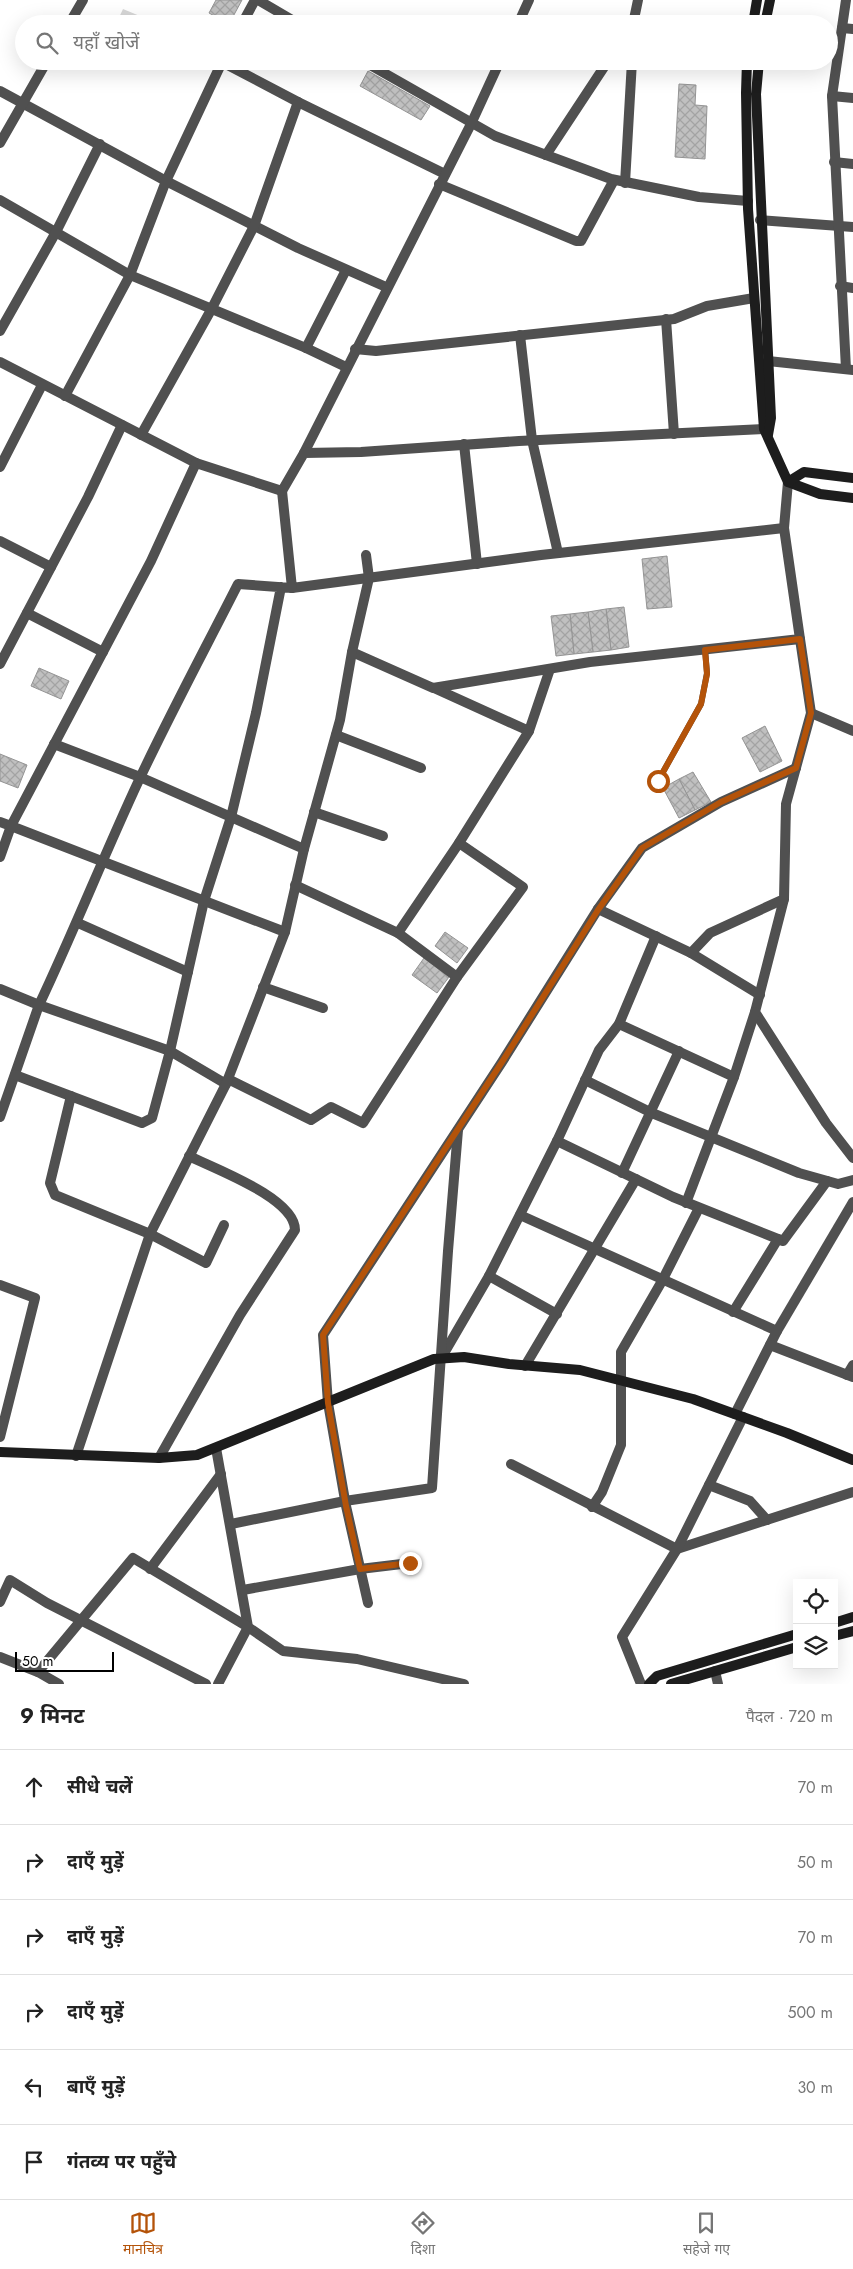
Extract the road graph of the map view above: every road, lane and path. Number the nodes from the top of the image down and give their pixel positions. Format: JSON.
{"nodes":[{"id":1,"x":84,"y":0,"type":"edge"},
{"id":2,"x":256,"y":0,"type":"edge"},
{"id":3,"x":529,"y":0,"type":"edge"},
{"id":4,"x":638,"y":0,"type":"edge"},
{"id":5,"x":757,"y":0,"type":"edge"},
{"id":6,"x":770,"y":0,"type":"edge"},
{"id":7,"x":846,"y":0,"type":"edge"},
{"id":8,"x":75,"y":15,"type":"edge"},
{"id":9,"x":247,"y":15,"type":"edge"},
{"id":10,"x":283,"y":15,"type":"edge"},
{"id":11,"x":522,"y":15,"type":"edge"},
{"id":12,"x":635,"y":15,"type":"edge"},
{"id":13,"x":754,"y":15,"type":"edge"},
{"id":14,"x":767,"y":15,"type":"edge"},
{"id":15,"x":842,"y":28,"type":"junction"},
{"id":16,"x":853,"y":30,"type":"edge"},
{"id":17,"x":838,"y":55,"type":"edge"},
{"id":18,"x":41,"y":70,"type":"edge"},
{"id":19,"x":218,"y":70,"type":"edge"},
{"id":20,"x":237,"y":70,"type":"edge"},
{"id":21,"x":378,"y":70,"type":"edge"},
{"id":22,"x":496,"y":70,"type":"edge"},
{"id":23,"x":602,"y":70,"type":"edge"},
{"id":24,"x":631,"y":70,"type":"edge"},
{"id":25,"x":747,"y":70,"type":"edge"},
{"id":26,"x":758,"y":70,"type":"edge"},
{"id":27,"x":836,"y":70,"type":"edge"},
{"id":28,"x":0,"y":91,"type":"edge"},
{"id":29,"x":832,"y":96,"type":"junction"},
{"id":30,"x":853,"y":98,"type":"edge"},
{"id":31,"x":22,"y":102,"type":"junction"},
{"id":32,"x":298,"y":102,"type":"junction"},
{"id":33,"x":471,"y":124,"type":"junction"},
{"id":34,"x":0,"y":144,"type":"edge"},
{"id":35,"x":100,"y":144,"type":"junction"},
{"id":36,"x":546,"y":155,"type":"junction"},
{"id":37,"x":834,"y":162,"type":"junction"},
{"id":38,"x":853,"y":164,"type":"edge"},
{"id":39,"x":444,"y":174,"type":"junction"},
{"id":40,"x":166,"y":180,"type":"junction"},
{"id":41,"x":614,"y":180,"type":"junction"},
{"id":42,"x":625,"y":183,"type":"junction"},
{"id":43,"x":439,"y":184,"type":"junction"},
{"id":44,"x":0,"y":200,"type":"edge"},
{"id":45,"x":748,"y":201,"type":"junction"},
{"id":46,"x":760,"y":220,"type":"junction"},
{"id":47,"x":837,"y":225,"type":"junction"},
{"id":48,"x":254,"y":226,"type":"junction"},
{"id":49,"x":853,"y":227,"type":"edge"},
{"id":50,"x":56,"y":232,"type":"junction"},
{"id":51,"x":346,"y":270,"type":"junction"},
{"id":52,"x":130,"y":275,"type":"junction"},
{"id":53,"x":840,"y":286,"type":"junction"},
{"id":54,"x":386,"y":287,"type":"junction"},
{"id":55,"x":853,"y":288,"type":"edge"},
{"id":56,"x":754,"y":298,"type":"junction"},
{"id":57,"x":211,"y":310,"type":"junction"},
{"id":58,"x":666,"y":320,"type":"junction"},
{"id":59,"x":0,"y":331,"type":"edge"},
{"id":60,"x":520,"y":335,"type":"junction"},
{"id":61,"x":306,"y":348,"type":"junction"},
{"id":62,"x":355,"y":349,"type":"junction"},
{"id":63,"x":768,"y":361,"type":"junction"},
{"id":64,"x":0,"y":362,"type":"edge"},
{"id":65,"x":346,"y":367,"type":"junction"},
{"id":66,"x":849,"y":370,"type":"edge"},
{"id":67,"x":42,"y":385,"type":"junction"},
{"id":68,"x":65,"y":396,"type":"junction"},
{"id":69,"x":122,"y":425,"type":"junction"},
{"id":70,"x":674,"y":434,"type":"junction"},
{"id":71,"x":766,"y":434,"type":"junction"},
{"id":72,"x":141,"y":435,"type":"junction"},
{"id":73,"x":532,"y":440,"type":"junction"},
{"id":74,"x":464,"y":444,"type":"junction"},
{"id":75,"x":304,"y":453,"type":"junction"},
{"id":76,"x":196,"y":463,"type":"junction"},
{"id":77,"x":0,"y":467,"type":"edge"},
{"id":78,"x":853,"y":478,"type":"edge"},
{"id":79,"x":788,"y":482,"type":"junction"},
{"id":80,"x":282,"y":491,"type":"junction"},
{"id":81,"x":853,"y":498,"type":"edge"},
{"id":82,"x":784,"y":528,"type":"junction"},
{"id":83,"x":0,"y":541,"type":"edge"},
{"id":84,"x":558,"y":553,"type":"junction"},
{"id":85,"x":366,"y":555,"type":"dead end"},
{"id":86,"x":477,"y":564,"type":"junction"},
{"id":87,"x":51,"y":567,"type":"junction"},
{"id":88,"x":369,"y":578,"type":"junction"},
{"id":89,"x":281,"y":587,"type":"junction"},
{"id":90,"x":292,"y":588,"type":"junction"},
{"id":91,"x":27,"y":612,"type":"junction"},
{"id":92,"x":800,"y":639,"type":"junction"},
{"id":93,"x":705,"y":650,"type":"junction"},
{"id":94,"x":103,"y":652,"type":"junction"},
{"id":95,"x":352,"y":652,"type":"junction"},
{"id":96,"x":0,"y":664,"type":"edge"},
{"id":97,"x":550,"y":669,"type":"junction"},
{"id":98,"x":433,"y":688,"type":"junction"},
{"id":99,"x":811,"y":713,"type":"junction"},
{"id":100,"x":529,"y":731,"type":"junction"},
{"id":101,"x":853,"y":731,"type":"edge"},
{"id":102,"x":336,"y":735,"type":"junction"},
{"id":103,"x":54,"y":744,"type":"junction"},
{"id":104,"x":421,"y":768,"type":"dead end"},
{"id":105,"x":796,"y":768,"type":"junction"},
{"id":106,"x":140,"y":777,"type":"junction"},
{"id":107,"x":658,"y":781,"type":"dead end"},
{"id":108,"x":314,"y":812,"type":"junction"},
{"id":109,"x":231,"y":817,"type":"junction"},
{"id":110,"x":0,"y":822,"type":"edge"},
{"id":111,"x":11,"y":826,"type":"junction"},
{"id":112,"x":383,"y":836,"type":"dead end"},
{"id":113,"x":459,"y":843,"type":"junction"},
{"id":114,"x":304,"y":849,"type":"junction"},
{"id":115,"x":0,"y":857,"type":"edge"},
{"id":116,"x":102,"y":861,"type":"junction"},
{"id":117,"x":295,"y":885,"type":"junction"},
{"id":118,"x":784,"y":899,"type":"junction"},
{"id":119,"x":204,"y":900,"type":"junction"},
{"id":120,"x":598,"y":910,"type":"junction"},
{"id":121,"x":78,"y":923,"type":"junction"},
{"id":122,"x":285,"y":932,"type":"junction"},
{"id":123,"x":398,"y":933,"type":"junction"},
{"id":124,"x":656,"y":936,"type":"junction"},
{"id":125,"x":691,"y":952,"type":"junction"},
{"id":126,"x":188,"y":972,"type":"junction"},
{"id":127,"x":457,"y":977,"type":"junction"},
{"id":128,"x":264,"y":987,"type":"junction"},
{"id":129,"x":0,"y":989,"type":"edge"},
{"id":130,"x":760,"y":995,"type":"junction"},
{"id":131,"x":39,"y":1005,"type":"junction"},
{"id":132,"x":323,"y":1008,"type":"dead end"},
{"id":133,"x":755,"y":1012,"type":"junction"},
{"id":134,"x":618,"y":1024,"type":"junction"},
{"id":135,"x":170,"y":1051,"type":"junction"},
{"id":136,"x":679,"y":1051,"type":"junction"},
{"id":137,"x":15,"y":1075,"type":"junction"},
{"id":138,"x":734,"y":1077,"type":"junction"},
{"id":139,"x":585,"y":1080,"type":"junction"},
{"id":140,"x":227,"y":1082,"type":"junction"},
{"id":141,"x":71,"y":1096,"type":"junction"},
{"id":142,"x":652,"y":1113,"type":"junction"},
{"id":143,"x":0,"y":1117,"type":"edge"},
{"id":144,"x":458,"y":1129,"type":"junction"},
{"id":145,"x":711,"y":1138,"type":"junction"},
{"id":146,"x":557,"y":1141,"type":"junction"},
{"id":147,"x":190,"y":1156,"type":"junction"},
{"id":148,"x":853,"y":1158,"type":"edge"},
{"id":149,"x":622,"y":1174,"type":"junction"},
{"id":150,"x":636,"y":1179,"type":"junction"},
{"id":151,"x":853,"y":1180,"type":"edge"},
{"id":152,"x":827,"y":1181,"type":"junction"},
{"id":153,"x":686,"y":1202,"type":"junction"},
{"id":154,"x":853,"y":1202,"type":"edge"},
{"id":155,"x":699,"y":1208,"type":"junction"},
{"id":156,"x":520,"y":1215,"type":"junction"},
{"id":157,"x":224,"y":1225,"type":"dead end"},
{"id":158,"x":150,"y":1234,"type":"junction"},
{"id":159,"x":778,"y":1239,"type":"junction"},
{"id":160,"x":595,"y":1248,"type":"junction"},
{"id":161,"x":489,"y":1276,"type":"junction"},
{"id":162,"x":662,"y":1281,"type":"junction"},
{"id":163,"x":0,"y":1285,"type":"edge"},
{"id":164,"x":733,"y":1312,"type":"junction"},
{"id":165,"x":557,"y":1314,"type":"junction"},
{"id":166,"x":777,"y":1332,"type":"junction"},
{"id":167,"x":770,"y":1345,"type":"junction"},
{"id":168,"x":441,"y":1358,"type":"junction"},
{"id":169,"x":853,"y":1365,"type":"edge"},
{"id":170,"x":525,"y":1366,"type":"junction"},
{"id":171,"x":850,"y":1376,"type":"edge"},
{"id":172,"x":622,"y":1380,"type":"junction"},
{"id":173,"x":328,"y":1403,"type":"junction"},
{"id":174,"x":739,"y":1416,"type":"junction"},
{"id":175,"x":0,"y":1437,"type":"edge"},
{"id":176,"x":216,"y":1448,"type":"junction"},
{"id":177,"x":0,"y":1452,"type":"edge"},
{"id":178,"x":76,"y":1456,"type":"junction"},
{"id":179,"x":159,"y":1458,"type":"junction"},
{"id":180,"x":853,"y":1460,"type":"edge"},
{"id":181,"x":511,"y":1464,"type":"dead end"},
{"id":182,"x":221,"y":1474,"type":"junction"},
{"id":183,"x":709,"y":1485,"type":"junction"},
{"id":184,"x":853,"y":1492,"type":"edge"},
{"id":185,"x":345,"y":1501,"type":"junction"},
{"id":186,"x":592,"y":1507,"type":"junction"},
{"id":187,"x":767,"y":1520,"type":"junction"},
{"id":188,"x":231,"y":1524,"type":"junction"},
{"id":189,"x":677,"y":1549,"type":"junction"},
{"id":190,"x":410,"y":1563,"type":"dead end"},
{"id":191,"x":150,"y":1568,"type":"junction"},
{"id":192,"x":360,"y":1569,"type":"junction"},
{"id":193,"x":242,"y":1590,"type":"junction"},
{"id":194,"x":0,"y":1602,"type":"edge"},
{"id":195,"x":368,"y":1603,"type":"dead end"},
{"id":196,"x":853,"y":1617,"type":"edge"},
{"id":197,"x":81,"y":1620,"type":"junction"},
{"id":198,"x":838,"y":1622,"type":"edge"},
{"id":199,"x":248,"y":1627,"type":"junction"},
{"id":200,"x":853,"y":1631,"type":"edge"},
{"id":201,"x":793,"y":1635,"type":"edge"},
{"id":202,"x":838,"y":1635,"type":"edge"},
{"id":203,"x":793,"y":1648,"type":"edge"},
{"id":204,"x":0,"y":1657,"type":"edge"},
{"id":205,"x":715,"y":1671,"type":"junction"},
{"id":206,"x":38,"y":1672,"type":"junction"},
{"id":207,"x":59,"y":1684,"type":"edge"},
{"id":208,"x":206,"y":1684,"type":"edge"},
{"id":209,"x":218,"y":1684,"type":"edge"},
{"id":210,"x":464,"y":1684,"type":"edge"},
{"id":211,"x":641,"y":1684,"type":"edge"},
{"id":212,"x":649,"y":1684,"type":"edge"},
{"id":213,"x":670,"y":1684,"type":"edge"},
{"id":214,"x":718,"y":1684,"type":"edge"}],
"edges":[{"from":1,"to":8,"type":"street"},
{"from":2,"to":9,"type":"street"},
{"from":2,"to":10,"type":"street"},
{"from":3,"to":11,"type":"street"},
{"from":4,"to":12,"type":"street"},
{"from":5,"to":13,"type":"street"},
{"from":6,"to":14,"type":"street"},
{"from":7,"to":15,"type":"street"},
{"from":15,"to":16,"type":"street"},
{"from":15,"to":17,"type":"street"},
{"from":18,"to":31,"type":"street"},
{"from":19,"to":40,"type":"street"},
{"from":20,"to":32,"type":"street"},
{"from":21,"to":33,"type":"street"},
{"from":22,"to":33,"type":"street"},
{"from":23,"to":36,"type":"street"},
{"from":24,"to":42,"type":"street"},
{"from":25,"to":45,"type":"street"},
{"from":26,"to":46,"type":"street"},
{"from":27,"to":29,"type":"street"},
{"from":28,"to":31,"type":"street"},
{"from":29,"to":30,"type":"street"},
{"from":29,"to":37,"type":"street"},
{"from":31,"to":34,"type":"street"},
{"from":31,"to":35,"type":"street"},
{"from":32,"to":39,"type":"street"},
{"from":32,"to":48,"type":"street"},
{"from":33,"to":36,"type":"street"},
{"from":33,"to":39,"type":"street"},
{"from":35,"to":40,"type":"street"},
{"from":35,"to":50,"type":"street"},
{"from":36,"to":41,"type":"street"},
{"from":37,"to":38,"type":"street"},
{"from":37,"to":47,"type":"street"},
{"from":39,"to":43,"type":"street"},
{"from":40,"to":48,"type":"street"},
{"from":40,"to":52,"type":"street"},
{"from":41,"to":42,"type":"street"},
{"from":41,"to":43,"type":"street"},
{"from":42,"to":45,"type":"street"},
{"from":43,"to":54,"type":"street"},
{"from":44,"to":50,"type":"street"},
{"from":45,"to":56,"type":"street"},
{"from":46,"to":47,"type":"street"},
{"from":46,"to":63,"type":"street"},
{"from":47,"to":49,"type":"street"},
{"from":47,"to":53,"type":"street"},
{"from":48,"to":51,"type":"street"},
{"from":48,"to":57,"type":"street"},
{"from":50,"to":52,"type":"street"},
{"from":50,"to":59,"type":"street"},
{"from":51,"to":54,"type":"street"},
{"from":51,"to":61,"type":"street"},
{"from":52,"to":57,"type":"street"},
{"from":52,"to":68,"type":"street"},
{"from":53,"to":55,"type":"street"},
{"from":53,"to":66,"type":"street"},
{"from":54,"to":62,"type":"street"},
{"from":56,"to":58,"type":"street"},
{"from":56,"to":71,"type":"street"},
{"from":57,"to":61,"type":"street"},
{"from":57,"to":72,"type":"street"},
{"from":58,"to":60,"type":"street"},
{"from":58,"to":70,"type":"street"},
{"from":60,"to":62,"type":"street"},
{"from":60,"to":73,"type":"street"},
{"from":61,"to":65,"type":"street"},
{"from":62,"to":65,"type":"street"},
{"from":63,"to":66,"type":"street"},
{"from":63,"to":71,"type":"street"},
{"from":64,"to":67,"type":"street"},
{"from":65,"to":75,"type":"street"},
{"from":67,"to":68,"type":"street"},
{"from":67,"to":77,"type":"street"},
{"from":68,"to":69,"type":"street"},
{"from":69,"to":72,"type":"street"},
{"from":69,"to":87,"type":"street"},
{"from":70,"to":71,"type":"street"},
{"from":70,"to":73,"type":"street"},
{"from":71,"to":79,"type":"street"},
{"from":72,"to":76,"type":"street"},
{"from":73,"to":74,"type":"street"},
{"from":73,"to":84,"type":"street"},
{"from":74,"to":75,"type":"street"},
{"from":74,"to":86,"type":"street"},
{"from":75,"to":80,"type":"street"},
{"from":76,"to":80,"type":"street"},
{"from":76,"to":94,"type":"street"},
{"from":78,"to":79,"type":"street"},
{"from":79,"to":81,"type":"street"},
{"from":79,"to":82,"type":"street"},
{"from":80,"to":90,"type":"street"},
{"from":82,"to":84,"type":"street"},
{"from":82,"to":92,"type":"street"},
{"from":83,"to":87,"type":"street"},
{"from":84,"to":86,"type":"street"},
{"from":85,"to":88,"type":"street"},
{"from":86,"to":88,"type":"street"},
{"from":87,"to":91,"type":"street"},
{"from":88,"to":90,"type":"street"},
{"from":88,"to":95,"type":"street"},
{"from":89,"to":90,"type":"street"},
{"from":89,"to":106,"type":"street"},
{"from":89,"to":109,"type":"street"},
{"from":91,"to":94,"type":"street"},
{"from":91,"to":96,"type":"street"},
{"from":92,"to":93,"type":"street"},
{"from":92,"to":99,"type":"street"},
{"from":93,"to":97,"type":"street"},
{"from":93,"to":107,"type":"lane"},
{"from":94,"to":103,"type":"street"},
{"from":95,"to":98,"type":"street"},
{"from":95,"to":102,"type":"street"},
{"from":97,"to":98,"type":"street"},
{"from":97,"to":100,"type":"street"},
{"from":98,"to":100,"type":"street"},
{"from":99,"to":101,"type":"street"},
{"from":99,"to":105,"type":"street"},
{"from":100,"to":113,"type":"street"},
{"from":102,"to":104,"type":"street"},
{"from":102,"to":108,"type":"street"},
{"from":103,"to":106,"type":"street"},
{"from":103,"to":111,"type":"street"},
{"from":105,"to":118,"type":"street"},
{"from":105,"to":120,"type":"street"},
{"from":106,"to":109,"type":"street"},
{"from":106,"to":116,"type":"street"},
{"from":108,"to":112,"type":"street"},
{"from":108,"to":114,"type":"street"},
{"from":109,"to":114,"type":"street"},
{"from":109,"to":119,"type":"street"},
{"from":110,"to":111,"type":"street"},
{"from":111,"to":115,"type":"street"},
{"from":111,"to":116,"type":"street"},
{"from":113,"to":123,"type":"street"},
{"from":113,"to":127,"type":"street"},
{"from":114,"to":117,"type":"street"},
{"from":116,"to":119,"type":"street"},
{"from":116,"to":121,"type":"street"},
{"from":117,"to":122,"type":"street"},
{"from":117,"to":123,"type":"street"},
{"from":118,"to":125,"type":"street"},
{"from":118,"to":130,"type":"street"},
{"from":119,"to":122,"type":"street"},
{"from":119,"to":126,"type":"street"},
{"from":120,"to":124,"type":"street"},
{"from":120,"to":144,"type":"street"},
{"from":121,"to":126,"type":"street"},
{"from":121,"to":131,"type":"street"},
{"from":122,"to":128,"type":"street"},
{"from":123,"to":127,"type":"street"},
{"from":124,"to":125,"type":"street"},
{"from":124,"to":134,"type":"street"},
{"from":125,"to":130,"type":"street"},
{"from":126,"to":135,"type":"street"},
{"from":127,"to":140,"type":"street"},
{"from":128,"to":132,"type":"street"},
{"from":128,"to":140,"type":"street"},
{"from":129,"to":131,"type":"street"},
{"from":130,"to":133,"type":"street"},
{"from":131,"to":135,"type":"street"},
{"from":131,"to":137,"type":"street"},
{"from":133,"to":138,"type":"street"},
{"from":133,"to":148,"type":"street"},
{"from":134,"to":136,"type":"street"},
{"from":134,"to":139,"type":"street"},
{"from":135,"to":140,"type":"street"},
{"from":135,"to":141,"type":"street"},
{"from":136,"to":138,"type":"street"},
{"from":136,"to":142,"type":"street"},
{"from":137,"to":141,"type":"street"},
{"from":137,"to":143,"type":"street"},
{"from":138,"to":145,"type":"street"},
{"from":139,"to":142,"type":"street"},
{"from":139,"to":146,"type":"street"},
{"from":140,"to":147,"type":"street"},
{"from":141,"to":158,"type":"street"},
{"from":142,"to":145,"type":"street"},
{"from":142,"to":149,"type":"street"},
{"from":144,"to":168,"type":"street"},
{"from":144,"to":173,"type":"street"},
{"from":145,"to":152,"type":"street"},
{"from":145,"to":153,"type":"street"},
{"from":146,"to":149,"type":"street"},
{"from":146,"to":156,"type":"street"},
{"from":147,"to":158,"type":"street"},
{"from":147,"to":179,"type":"street"},
{"from":149,"to":150,"type":"street"},
{"from":150,"to":153,"type":"street"},
{"from":150,"to":160,"type":"street"},
{"from":151,"to":152,"type":"street"},
{"from":152,"to":159,"type":"street"},
{"from":153,"to":155,"type":"street"},
{"from":154,"to":166,"type":"street"},
{"from":155,"to":159,"type":"street"},
{"from":155,"to":162,"type":"street"},
{"from":156,"to":160,"type":"street"},
{"from":156,"to":161,"type":"street"},
{"from":157,"to":158,"type":"street"},
{"from":158,"to":178,"type":"street"},
{"from":159,"to":164,"type":"street"},
{"from":160,"to":162,"type":"street"},
{"from":160,"to":165,"type":"street"},
{"from":161,"to":165,"type":"street"},
{"from":161,"to":168,"type":"street"},
{"from":162,"to":164,"type":"street"},
{"from":162,"to":172,"type":"street"},
{"from":163,"to":175,"type":"street"},
{"from":164,"to":166,"type":"street"},
{"from":165,"to":170,"type":"street"},
{"from":166,"to":167,"type":"street"},
{"from":167,"to":171,"type":"street"},
{"from":167,"to":174,"type":"street"},
{"from":168,"to":170,"type":"street"},
{"from":168,"to":173,"type":"street"},
{"from":168,"to":185,"type":"street"},
{"from":169,"to":171,"type":"street"},
{"from":170,"to":172,"type":"street"},
{"from":172,"to":174,"type":"street"},
{"from":172,"to":186,"type":"street"},
{"from":173,"to":176,"type":"street"},
{"from":173,"to":185,"type":"street"},
{"from":174,"to":180,"type":"street"},
{"from":174,"to":183,"type":"street"},
{"from":176,"to":179,"type":"street"},
{"from":176,"to":182,"type":"street"},
{"from":177,"to":178,"type":"street"},
{"from":178,"to":179,"type":"street"},
{"from":181,"to":186,"type":"street"},
{"from":182,"to":188,"type":"street"},
{"from":182,"to":191,"type":"street"},
{"from":183,"to":187,"type":"street"},
{"from":183,"to":189,"type":"street"},
{"from":184,"to":187,"type":"street"},
{"from":185,"to":188,"type":"street"},
{"from":185,"to":192,"type":"street"},
{"from":186,"to":189,"type":"street"},
{"from":187,"to":189,"type":"street"},
{"from":188,"to":193,"type":"street"},
{"from":189,"to":211,"type":"street"},
{"from":190,"to":192,"type":"street"},
{"from":191,"to":197,"type":"street"},
{"from":191,"to":199,"type":"street"},
{"from":192,"to":193,"type":"street"},
{"from":192,"to":195,"type":"street"},
{"from":193,"to":199,"type":"street"},
{"from":194,"to":197,"type":"street"},
{"from":196,"to":198,"type":"street"},
{"from":197,"to":206,"type":"street"},
{"from":197,"to":208,"type":"street"},
{"from":199,"to":209,"type":"street"},
{"from":199,"to":210,"type":"street"},
{"from":200,"to":202,"type":"street"},
{"from":201,"to":212,"type":"street"},
{"from":203,"to":205,"type":"street"},
{"from":204,"to":206,"type":"street"},
{"from":205,"to":213,"type":"street"},
{"from":205,"to":214,"type":"street"},
{"from":206,"to":207,"type":"street"}]}
